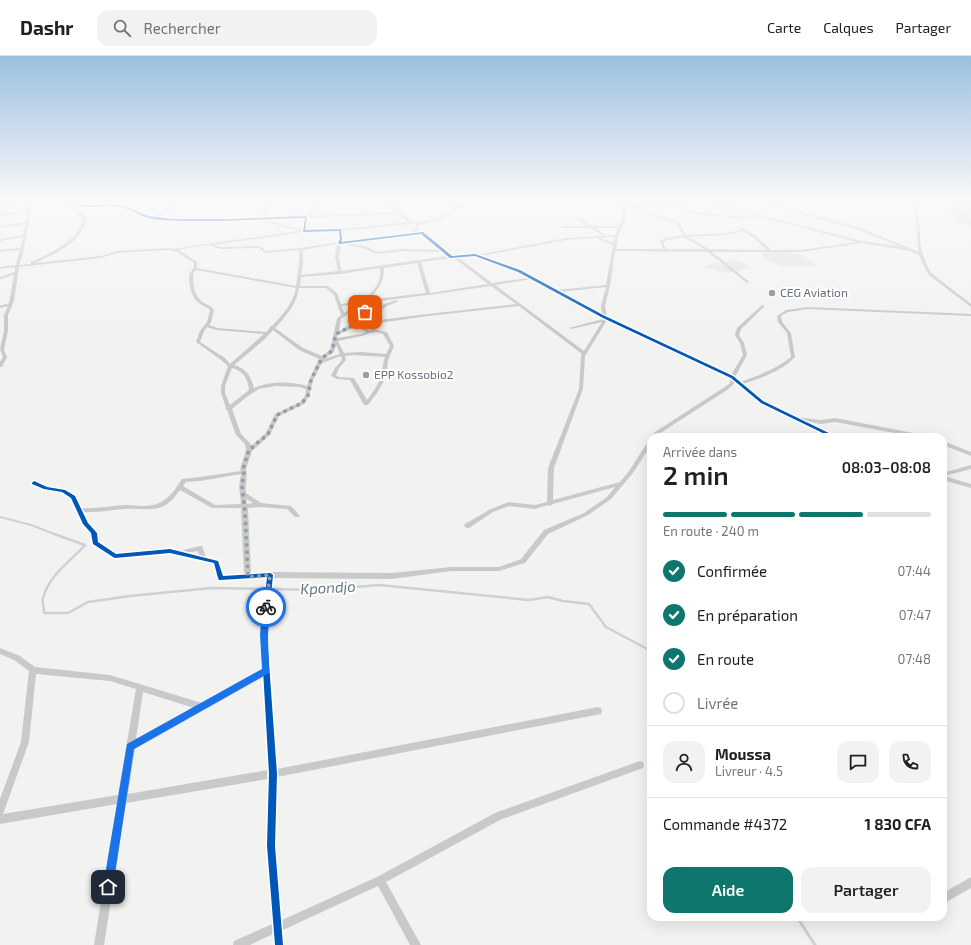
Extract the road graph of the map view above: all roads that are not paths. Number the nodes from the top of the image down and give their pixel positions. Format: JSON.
{"nodes":[{"id":1,"x":23,"y":241,"type":"edge"},
{"id":2,"x":69,"y":241,"type":"edge"},
{"id":3,"x":227,"y":241,"type":"edge"},
{"id":4,"x":351,"y":241,"type":"edge"},
{"id":5,"x":432,"y":241,"type":"edge"},
{"id":6,"x":552,"y":241,"type":"edge"},
{"id":7,"x":603,"y":241,"type":"edge"},
{"id":8,"x":616,"y":241,"type":"edge"},
{"id":9,"x":662,"y":241,"type":"edge"},
{"id":10,"x":694,"y":241,"type":"edge"},
{"id":11,"x":760,"y":241,"type":"edge"},
{"id":12,"x":890,"y":241,"type":"edge"},
{"id":13,"x":920,"y":241,"type":"edge"},
{"id":14,"x":862,"y":242,"type":"joint"},
{"id":15,"x":339,"y":243,"type":"junction"},
{"id":16,"x":208,"y":244,"type":"junction"},
{"id":17,"x":615,"y":247,"type":"junction"},
{"id":18,"x":22,"y":249,"type":"junction"},
{"id":19,"x":174,"y":249,"type":"junction"},
{"id":20,"x":301,"y":249,"type":"junction"},
{"id":21,"x":665,"y":250,"type":"junction"},
{"id":22,"x":708,"y":250,"type":"junction"},
{"id":23,"x":911,"y":250,"type":"junction"},
{"id":24,"x":0,"y":251,"type":"edge"},
{"id":25,"x":444,"y":251,"type":"junction"},
{"id":26,"x":770,"y":251,"type":"junction"},
{"id":27,"x":921,"y":254,"type":"junction"},
{"id":28,"x":475,"y":255,"type":"junction"},
{"id":29,"x":451,"y":256,"type":"junction"},
{"id":30,"x":419,"y":262,"type":"junction"},
{"id":31,"x":18,"y":265,"type":"junction"},
{"id":32,"x":26,"y":265,"type":"junction"},
{"id":33,"x":382,"y":267,"type":"junction"},
{"id":34,"x":0,"y":268,"type":"edge"},
{"id":35,"x":195,"y":269,"type":"junction"},
{"id":36,"x":340,"y":272,"type":"junction"},
{"id":37,"x":16,"y":273,"type":"junction"},
{"id":38,"x":299,"y":276,"type":"junction"},
{"id":39,"x":0,"y":278,"type":"edge"},
{"id":40,"x":533,"y":278,"type":"junction"},
{"id":41,"x":746,"y":282,"type":"dead end"},
{"id":42,"x":493,"y":285,"type":"junction"},
{"id":43,"x":297,"y":286,"type":"junction"},
{"id":44,"x":608,"y":286,"type":"junction"},
{"id":45,"x":378,"y":288,"type":"junction"},
{"id":46,"x":557,"y":291,"type":"junction"},
{"id":47,"x":428,"y":294,"type":"junction"},
{"id":48,"x":406,"y":297,"type":"junction"},
{"id":49,"x":380,"y":300,"type":"junction"},
{"id":50,"x":363,"y":302,"type":"junction"},
{"id":51,"x":10,"y":304,"type":"junction"},
{"id":52,"x":339,"y":305,"type":"junction"},
{"id":53,"x":520,"y":305,"type":"junction"},
{"id":54,"x":382,"y":306,"type":"junction"},
{"id":55,"x":763,"y":306,"type":"dead end"},
{"id":56,"x":971,"y":306,"type":"edge"},
{"id":57,"x":0,"y":307,"type":"edge"},
{"id":58,"x":971,"y":315,"type":"edge"},
{"id":59,"x":342,"y":316,"type":"junction"},
{"id":60,"x":605,"y":318,"type":"junction"},
{"id":61,"x":377,"y":322,"type":"junction"},
{"id":62,"x":354,"y":325,"type":"junction"},
{"id":63,"x":207,"y":326,"type":"junction"},
{"id":64,"x":272,"y":327,"type":"junction"},
{"id":65,"x":570,"y":328,"type":"dead end"},
{"id":66,"x":369,"y":332,"type":"junction"},
{"id":67,"x":265,"y":333,"type":"junction"},
{"id":68,"x":336,"y":334,"type":"junction"},
{"id":69,"x":335,"y":340,"type":"junction"},
{"id":70,"x":2,"y":342,"type":"edge"},
{"id":71,"x":584,"y":353,"type":"junction"},
{"id":72,"x":341,"y":354,"type":"junction"},
{"id":73,"x":388,"y":356,"type":"junction"},
{"id":74,"x":321,"y":360,"type":"junction"},
{"id":75,"x":0,"y":366,"type":"edge"},
{"id":76,"x":230,"y":366,"type":"junction"},
{"id":77,"x":732,"y":377,"type":"junction"},
{"id":78,"x":741,"y":383,"type":"junction"},
{"id":79,"x":309,"y":389,"type":"junction"},
{"id":80,"x":252,"y":391,"type":"junction"},
{"id":81,"x":228,"y":409,"type":"junction"},
{"id":82,"x":794,"y":418,"type":"junction"},
{"id":83,"x":657,"y":433,"type":"edge"},
{"id":84,"x":826,"y":433,"type":"edge"},
{"id":85,"x":903,"y":433,"type":"edge"},
{"id":86,"x":947,"y":445,"type":"edge"},
{"id":87,"x":647,"y":447,"type":"edge"},
{"id":88,"x":249,"y":450,"type":"junction"},
{"id":89,"x":971,"y":454,"type":"edge"},
{"id":90,"x":971,"y":467,"type":"edge"},
{"id":91,"x":244,"y":472,"type":"junction"},
{"id":92,"x":947,"y":474,"type":"edge"},
{"id":93,"x":947,"y":479,"type":"edge"},
{"id":94,"x":34,"y":483,"type":"dead end"},
{"id":95,"x":622,"y":483,"type":"junction"},
{"id":96,"x":971,"y":486,"type":"edge"},
{"id":97,"x":180,"y":487,"type":"junction"},
{"id":98,"x":243,"y":494,"type":"junction"},
{"id":99,"x":550,"y":504,"type":"junction"},
{"id":100,"x":260,"y":505,"type":"junction"},
{"id":101,"x":244,"y":507,"type":"junction"},
{"id":102,"x":80,"y":510,"type":"junction"},
{"id":103,"x":297,"y":516,"type":"dead end"},
{"id":104,"x":467,"y":526,"type":"dead end"},
{"id":105,"x":248,"y":577,"type":"junction"},
{"id":106,"x":270,"y":578,"type":"junction"},
{"id":107,"x":0,"y":651,"type":"edge"},
{"id":108,"x":33,"y":670,"type":"junction"},
{"id":109,"x":266,"y":671,"type":"junction"},
{"id":110,"x":140,"y":688,"type":"junction"},
{"id":111,"x":203,"y":707,"type":"junction"},
{"id":112,"x":598,"y":711,"type":"dead end"},
{"id":113,"x":130,"y":747,"type":"junction"},
{"id":114,"x":640,"y":765,"type":"dead end"},
{"id":115,"x":273,"y":774,"type":"junction"},
{"id":116,"x":121,"y":800,"type":"junction"},
{"id":117,"x":0,"y":810,"type":"edge"},
{"id":118,"x":0,"y":820,"type":"edge"},
{"id":119,"x":380,"y":880,"type":"junction"},
{"id":120,"x":971,"y":882,"type":"edge"},
{"id":121,"x":947,"y":897,"type":"edge"},
{"id":122,"x":277,"y":926,"type":"junction"},
{"id":123,"x":99,"y":945,"type":"edge"},
{"id":124,"x":238,"y":945,"type":"edge"},
{"id":125,"x":278,"y":945,"type":"edge"},
{"id":126,"x":416,"y":945,"type":"edge"}],
"edges":[{"from":1,"to":18,"type":"street"},
{"from":2,"to":32,"type":"street"},
{"from":3,"to":16,"type":"street"},
{"from":4,"to":15,"type":"street"},
{"from":5,"to":25,"type":"street"},
{"from":6,"to":28,"type":"street"},
{"from":7,"to":17,"type":"street"},
{"from":8,"to":17,"type":"street"},
{"from":9,"to":21,"type":"street"},
{"from":10,"to":22,"type":"street"},
{"from":11,"to":26,"type":"street"},
{"from":12,"to":23,"type":"street"},
{"from":13,"to":27,"type":"street"},
{"from":14,"to":23,"type":"street"},
{"from":14,"to":26,"type":"street"},
{"from":15,"to":20,"type":"street"},
{"from":15,"to":25,"type":"street"},
{"from":15,"to":36,"type":"street"},
{"from":16,"to":19,"type":"street"},
{"from":16,"to":20,"type":"street"},
{"from":17,"to":21,"type":"street"},
{"from":17,"to":44,"type":"street"},
{"from":18,"to":24,"type":"street"},
{"from":18,"to":31,"type":"street"},
{"from":19,"to":32,"type":"street"},
{"from":19,"to":35,"type":"street"},
{"from":20,"to":38,"type":"street"},
{"from":21,"to":22,"type":"street"},
{"from":22,"to":26,"type":"street"},
{"from":22,"to":41,"type":"street"},
{"from":23,"to":27,"type":"street"},
{"from":25,"to":29,"type":"street"},
{"from":27,"to":56,"type":"street"},
{"from":28,"to":29,"type":"street"},
{"from":28,"to":40,"type":"street"},
{"from":29,"to":30,"type":"street"},
{"from":29,"to":42,"type":"street"},
{"from":30,"to":33,"type":"street"},
{"from":30,"to":47,"type":"street"},
{"from":31,"to":32,"type":"street"},
{"from":31,"to":34,"type":"street"},
{"from":31,"to":37,"type":"street"},
{"from":33,"to":36,"type":"street"},
{"from":33,"to":45,"type":"street"},
{"from":35,"to":43,"type":"street"},
{"from":35,"to":63,"type":"street"},
{"from":36,"to":38,"type":"street"},
{"from":37,"to":39,"type":"street"},
{"from":37,"to":51,"type":"street"},
{"from":38,"to":43,"type":"street"},
{"from":40,"to":42,"type":"street"},
{"from":40,"to":46,"type":"street"},
{"from":42,"to":47,"type":"street"},
{"from":42,"to":53,"type":"street"},
{"from":43,"to":52,"type":"street"},
{"from":43,"to":64,"type":"street"},
{"from":44,"to":46,"type":"street"},
{"from":44,"to":60,"type":"street"},
{"from":45,"to":49,"type":"street"},
{"from":45,"to":50,"type":"street"},
{"from":46,"to":60,"type":"street"},
{"from":47,"to":48,"type":"street"},
{"from":48,"to":49,"type":"street"},
{"from":48,"to":54,"type":"street"},
{"from":49,"to":50,"type":"street"},
{"from":50,"to":52,"type":"street"},
{"from":50,"to":59,"type":"street"},
{"from":51,"to":57,"type":"street"},
{"from":51,"to":70,"type":"street"},
{"from":52,"to":59,"type":"street"},
{"from":53,"to":61,"type":"street"},
{"from":53,"to":71,"type":"street"},
{"from":54,"to":61,"type":"street"},
{"from":54,"to":62,"type":"street"},
{"from":55,"to":77,"type":"street"},
{"from":58,"to":78,"type":"street"},
{"from":59,"to":68,"type":"street"},
{"from":60,"to":65,"type":"street"},
{"from":60,"to":71,"type":"street"},
{"from":60,"to":77,"type":"street"},
{"from":61,"to":66,"type":"street"},
{"from":62,"to":66,"type":"street"},
{"from":62,"to":68,"type":"street"},
{"from":63,"to":67,"type":"street"},
{"from":63,"to":76,"type":"street"},
{"from":64,"to":67,"type":"street"},
{"from":64,"to":74,"type":"street"},
{"from":66,"to":69,"type":"street"},
{"from":66,"to":73,"type":"street"},
{"from":67,"to":76,"type":"street"},
{"from":68,"to":69,"type":"street"},
{"from":69,"to":72,"type":"street"},
{"from":69,"to":74,"type":"street"},
{"from":70,"to":75,"type":"street"},
{"from":71,"to":99,"type":"street"},
{"from":72,"to":73,"type":"street"},
{"from":72,"to":73,"type":"street"},
{"from":72,"to":74,"type":"street"},
{"from":74,"to":79,"type":"street"},
{"from":76,"to":80,"type":"street"},
{"from":76,"to":81,"type":"street"},
{"from":77,"to":78,"type":"street"},
{"from":77,"to":83,"type":"street"},
{"from":78,"to":82,"type":"street"},
{"from":79,"to":80,"type":"street"},
{"from":79,"to":88,"type":"street"},
{"from":80,"to":81,"type":"street"},
{"from":81,"to":88,"type":"street"},
{"from":82,"to":84,"type":"street"},
{"from":82,"to":85,"type":"street"},
{"from":86,"to":89,"type":"street"},
{"from":87,"to":95,"type":"street"},
{"from":88,"to":91,"type":"street"},
{"from":90,"to":92,"type":"street"},
{"from":91,"to":97,"type":"street"},
{"from":91,"to":98,"type":"street"},
{"from":93,"to":96,"type":"street"},
{"from":94,"to":102,"type":"street"},
{"from":95,"to":99,"type":"street"},
{"from":95,"to":106,"type":"street"},
{"from":97,"to":101,"type":"street"},
{"from":97,"to":102,"type":"street"},
{"from":98,"to":100,"type":"street"},
{"from":98,"to":101,"type":"street"},
{"from":99,"to":104,"type":"street"},
{"from":100,"to":101,"type":"street"},
{"from":100,"to":103,"type":"street"},
{"from":101,"to":105,"type":"street"},
{"from":102,"to":105,"type":"street"},
{"from":105,"to":106,"type":"street"},
{"from":106,"to":109,"type":"street"},
{"from":107,"to":108,"type":"street"},
{"from":108,"to":110,"type":"street"},
{"from":108,"to":117,"type":"street"},
{"from":109,"to":111,"type":"street"},
{"from":109,"to":115,"type":"street"},
{"from":110,"to":111,"type":"street"},
{"from":110,"to":113,"type":"street"},
{"from":111,"to":113,"type":"street"},
{"from":112,"to":115,"type":"street"},
{"from":113,"to":116,"type":"street"},
{"from":114,"to":119,"type":"street"},
{"from":115,"to":116,"type":"street"},
{"from":115,"to":122,"type":"street"},
{"from":116,"to":118,"type":"street"},
{"from":116,"to":123,"type":"street"},
{"from":119,"to":122,"type":"street"},
{"from":119,"to":126,"type":"street"},
{"from":120,"to":121,"type":"street"},
{"from":122,"to":124,"type":"street"},
{"from":122,"to":125,"type":"street"}]}
